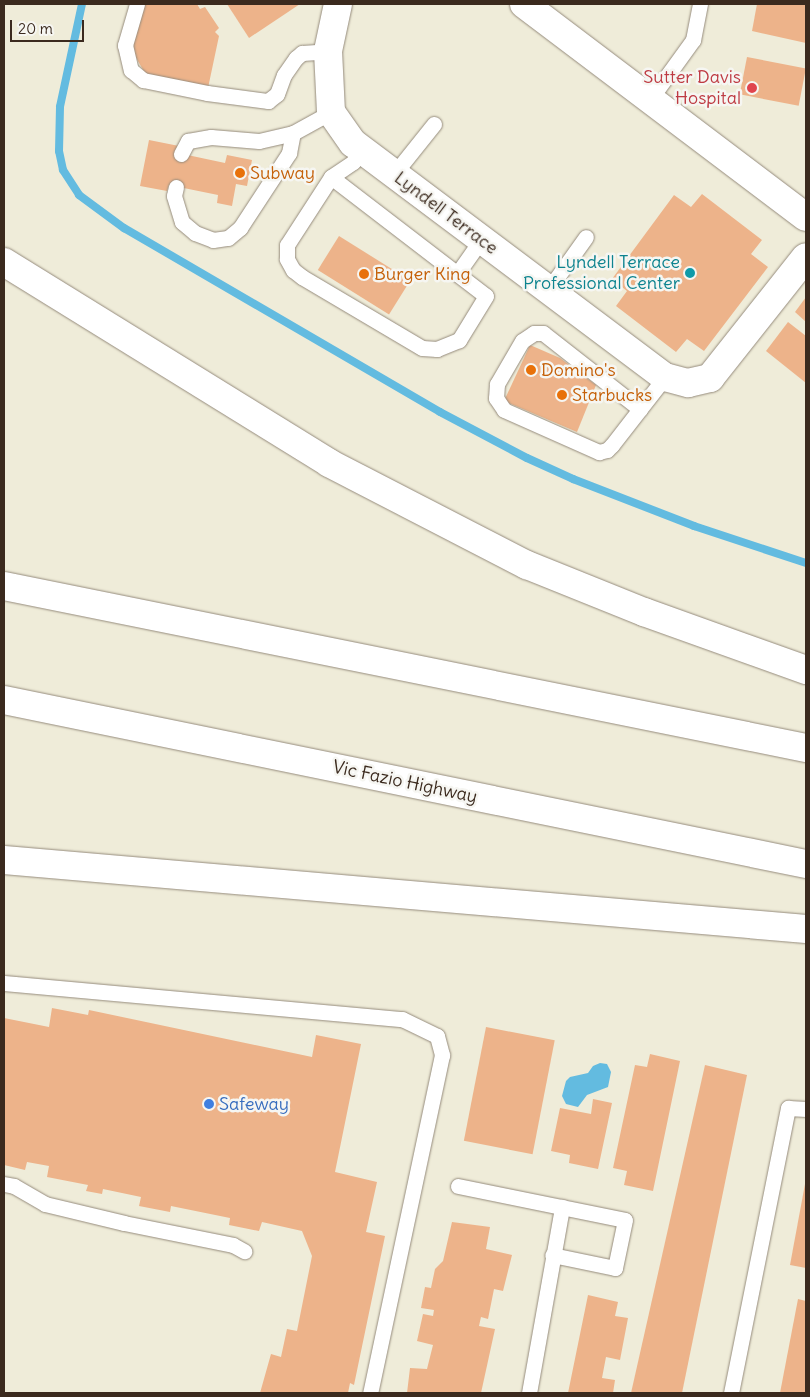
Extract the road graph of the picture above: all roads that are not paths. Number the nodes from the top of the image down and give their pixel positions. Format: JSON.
{"nodes":[{"id":1,"x":136,"y":4,"type":"edge"},
{"id":2,"x":338,"y":4,"type":"edge"},
{"id":3,"x":524,"y":4,"type":"edge"},
{"id":4,"x":700,"y":4,"type":"edge"},
{"id":5,"x":328,"y":51,"type":"junction"},
{"id":6,"x":651,"y":98,"type":"junction"},
{"id":7,"x":331,"y":112,"type":"junction"},
{"id":8,"x":434,"y":124,"type":"dead end"},
{"id":9,"x":293,"y":134,"type":"junction"},
{"id":10,"x":362,"y":151,"type":"junction"},
{"id":11,"x":181,"y":154,"type":"dead end"},
{"id":12,"x":394,"y":174,"type":"junction"},
{"id":13,"x":331,"y":177,"type":"junction"},
{"id":14,"x":176,"y":187,"type":"dead end"},
{"id":15,"x":806,"y":217,"type":"edge"},
{"id":16,"x":586,"y":237,"type":"dead end"},
{"id":17,"x":482,"y":240,"type":"junction"},
{"id":18,"x":806,"y":257,"type":"edge"},
{"id":19,"x":4,"y":262,"type":"edge"},
{"id":20,"x":457,"y":274,"type":"junction"},
{"id":21,"x":548,"y":290,"type":"junction"},
{"id":22,"x":665,"y":377,"type":"junction"},
{"id":23,"x":640,"y":409,"type":"junction"},
{"id":24,"x":4,"y":586,"type":"edge"},
{"id":25,"x":806,"y":670,"type":"edge"},
{"id":26,"x":4,"y":700,"type":"edge"},
{"id":27,"x":806,"y":748,"type":"edge"},
{"id":28,"x":4,"y":860,"type":"edge"},
{"id":29,"x":806,"y":864,"type":"edge"},
{"id":30,"x":806,"y":929,"type":"edge"},
{"id":31,"x":4,"y":984,"type":"edge"},
{"id":32,"x":806,"y":1109,"type":"edge"},
{"id":33,"x":4,"y":1184,"type":"edge"},
{"id":34,"x":458,"y":1186,"type":"dead end"},
{"id":35,"x":562,"y":1207,"type":"junction"},
{"id":36,"x":244,"y":1251,"type":"dead end"},
{"id":37,"x":552,"y":1255,"type":"junction"},
{"id":38,"x":370,"y":1393,"type":"edge"},
{"id":39,"x":529,"y":1393,"type":"edge"},
{"id":40,"x":731,"y":1393,"type":"edge"}],
"edges":[{"from":1,"to":5,"type":"lane"},
{"from":2,"to":5,"type":"main road"},
{"from":3,"to":6,"type":"main road"},
{"from":4,"to":6,"type":"lane"},
{"from":5,"to":7,"type":"main road"},
{"from":6,"to":15,"type":"main road"},
{"from":7,"to":9,"type":"lane"},
{"from":7,"to":10,"type":"main road","name":"Lyndell Terrace"},
{"from":8,"to":12,"type":"lane"},
{"from":9,"to":11,"type":"lane"},
{"from":9,"to":14,"type":"lane"},
{"from":10,"to":12,"type":"main road","name":"Lyndell Terrace"},
{"from":10,"to":13,"type":"lane"},
{"from":12,"to":17,"type":"main road","name":"Lyndell Terrace"},
{"from":13,"to":20,"type":"lane"},
{"from":13,"to":20,"type":"lane"},
{"from":16,"to":21,"type":"lane"},
{"from":17,"to":20,"type":"lane"},
{"from":17,"to":21,"type":"main road","name":"Lyndell Terrace"},
{"from":18,"to":22,"type":"main road","name":"Lyndell Terrace"},
{"from":19,"to":25,"type":"main road"},
{"from":21,"to":22,"type":"main road","name":"Lyndell Terrace"},
{"from":22,"to":23,"type":"lane"},
{"from":23,"to":23,"type":"lane"},
{"from":24,"to":27,"type":"main road"},
{"from":26,"to":29,"type":"main road","name":"Vic Fazio Highway"},
{"from":28,"to":30,"type":"main road"},
{"from":31,"to":38,"type":"lane"},
{"from":32,"to":40,"type":"lane"},
{"from":33,"to":36,"type":"lane"},
{"from":34,"to":35,"type":"lane"},
{"from":35,"to":37,"type":"lane"},
{"from":35,"to":37,"type":"lane"},
{"from":37,"to":39,"type":"lane"}]}
